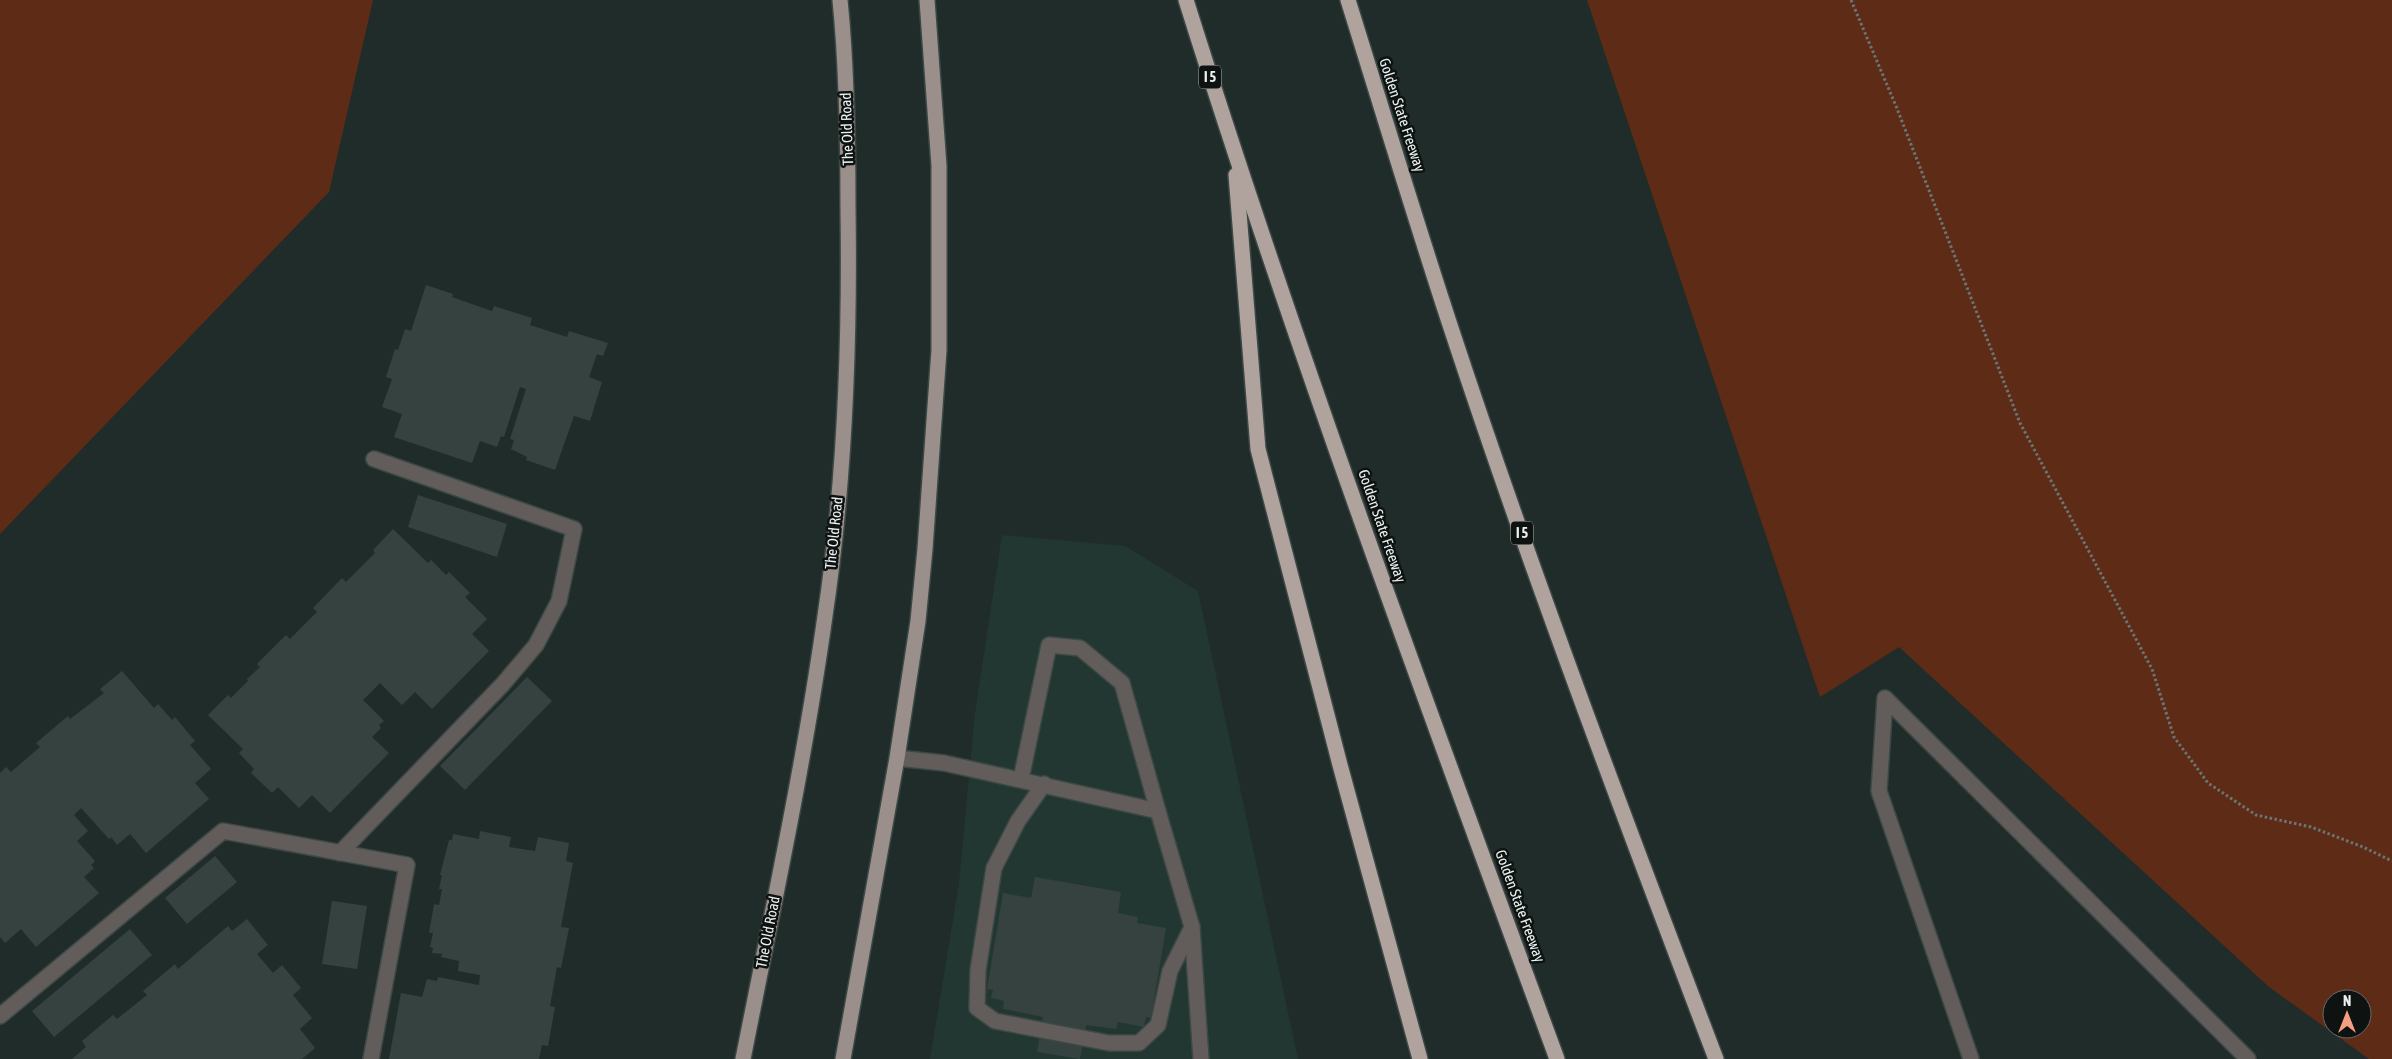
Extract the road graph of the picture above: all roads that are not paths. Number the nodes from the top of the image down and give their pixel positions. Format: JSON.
{"nodes":[{"id":1,"x":840,"y":0,"type":"edge"},
{"id":2,"x":927,"y":0,"type":"edge"},
{"id":3,"x":1186,"y":0,"type":"edge"},
{"id":4,"x":1348,"y":0,"type":"edge"},
{"id":5,"x":1234,"y":154,"type":"junction"},
{"id":6,"x":374,"y":459,"type":"dead end"},
{"id":7,"x":897,"y":758,"type":"junction"},
{"id":8,"x":1022,"y":779,"type":"junction"},
{"id":9,"x":1044,"y":784,"type":"junction"},
{"id":10,"x":1158,"y":811,"type":"junction"},
{"id":11,"x":340,"y":853,"type":"junction"},
{"id":12,"x":1192,"y":927,"type":"junction"},
{"id":13,"x":0,"y":1016,"type":"edge"},
{"id":14,"x":371,"y":1059,"type":"edge"},
{"id":15,"x":743,"y":1059,"type":"edge"},
{"id":16,"x":843,"y":1059,"type":"edge"},
{"id":17,"x":1201,"y":1059,"type":"edge"},
{"id":18,"x":1420,"y":1059,"type":"edge"},
{"id":19,"x":1557,"y":1059,"type":"edge"},
{"id":20,"x":1716,"y":1059,"type":"edge"},
{"id":21,"x":1971,"y":1059,"type":"edge"},
{"id":22,"x":2248,"y":1059,"type":"edge"}],
"edges":[{"from":1,"to":15,"type":"main road","name":"The Old Road"},
{"from":2,"to":7,"type":"main road"},
{"from":3,"to":5,"type":"highway","name":"Golden State Freeway","number":"I 5"},
{"from":4,"to":20,"type":"highway","name":"Golden State Freeway","number":"I 5"},
{"from":5,"to":18,"type":"highway"},
{"from":5,"to":19,"type":"highway","name":"Golden State Freeway","number":"I 5"},
{"from":6,"to":11,"type":"lane"},
{"from":7,"to":8,"type":"lane"},
{"from":7,"to":16,"type":"main road"},
{"from":8,"to":9,"type":"lane"},
{"from":8,"to":10,"type":"lane"},
{"from":9,"to":10,"type":"lane"},
{"from":9,"to":12,"type":"lane"},
{"from":10,"to":12,"type":"lane"},
{"from":11,"to":13,"type":"lane"},
{"from":11,"to":14,"type":"lane"},
{"from":12,"to":17,"type":"lane"},
{"from":21,"to":22,"type":"lane"}]}
